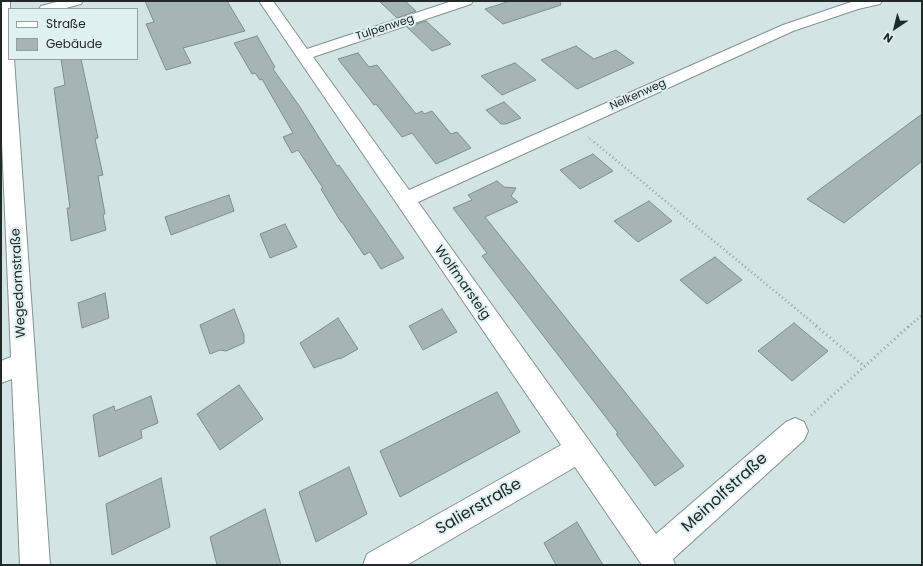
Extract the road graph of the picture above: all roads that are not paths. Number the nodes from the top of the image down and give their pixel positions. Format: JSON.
{"nodes":[{"id":1,"x":76,"y":1,"type":"edge"},
{"id":2,"x":266,"y":1,"type":"edge"},
{"id":3,"x":466,"y":1,"type":"edge"},
{"id":4,"x":875,"y":1,"type":"edge"},
{"id":5,"x":50,"y":8,"type":"edge"},
{"id":6,"x":4,"y":15,"type":"edge"},
{"id":7,"x":304,"y":55,"type":"junction"},
{"id":8,"x":405,"y":200,"type":"junction"},
{"id":9,"x":24,"y":363,"type":"junction"},
{"id":10,"x":1,"y":372,"type":"edge"},
{"id":11,"x":795,"y":431,"type":"road end"},
{"id":12,"x":580,"y":449,"type":"junction"},
{"id":13,"x":657,"y":561,"type":"edge"},
{"id":14,"x":35,"y":565,"type":"edge"},
{"id":15,"x":378,"y":565,"type":"edge"}],
"edges":[{"from":1,"to":5,"type":"street"},
{"from":2,"to":7,"type":"street","name":"Wolfmarsteig"},
{"from":3,"to":7,"type":"street","name":"Tulpenweg"},
{"from":4,"to":8,"type":"street","name":"Nelkenweg"},
{"from":6,"to":9,"type":"street","name":"Wegedornstraße"},
{"from":7,"to":8,"type":"street","name":"Wolfmarsteig"},
{"from":8,"to":12,"type":"street","name":"Wolfmarsteig"},
{"from":9,"to":10,"type":"street"},
{"from":9,"to":14,"type":"street","name":"Wegedornstraße"},
{"from":11,"to":13,"type":"street","name":"Meinolfstraße"},
{"from":12,"to":13,"type":"street","name":"Wolfmarsteig"},
{"from":12,"to":15,"type":"street","name":"Salierstraße"}]}
